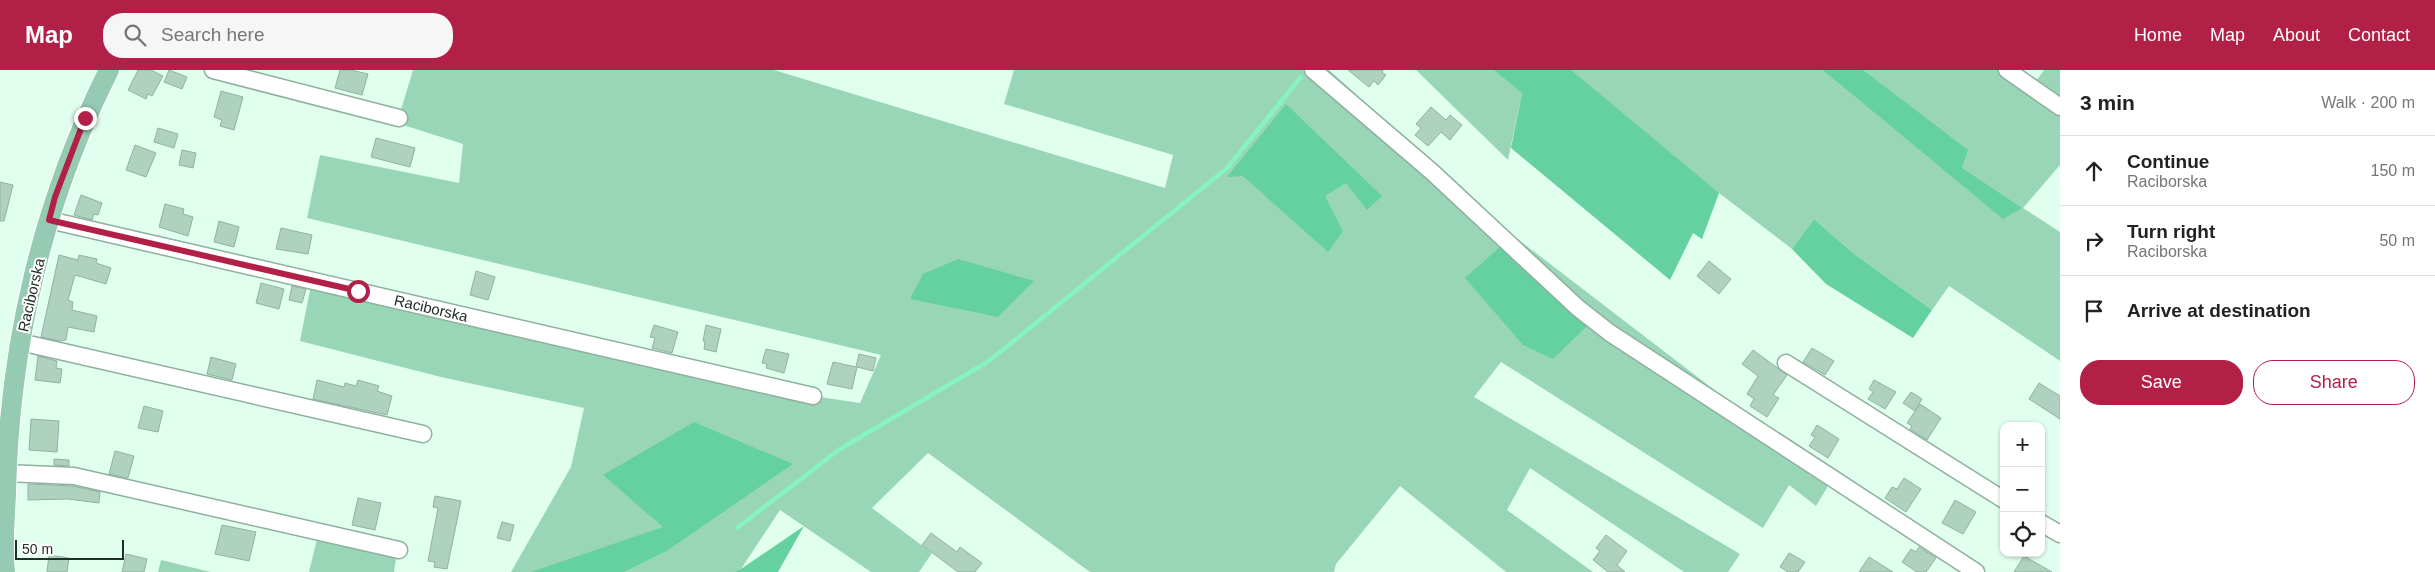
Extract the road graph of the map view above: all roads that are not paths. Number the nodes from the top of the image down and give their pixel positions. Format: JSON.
{"nodes":[{"id":1,"x":109,"y":70,"type":"edge"},
{"id":2,"x":213,"y":70,"type":"edge"},
{"id":3,"x":1313,"y":70,"type":"edge"},
{"id":4,"x":2007,"y":70,"type":"edge"},
{"id":5,"x":2060,"y":107,"type":"edge"},
{"id":6,"x":399,"y":118,"type":"dead end"},
{"id":7,"x":49,"y":220,"type":"junction"},
{"id":8,"x":20,"y":342,"type":"junction"},
{"id":9,"x":1786,"y":363,"type":"dead end"},
{"id":10,"x":813,"y":396,"type":"dead end"},
{"id":11,"x":423,"y":434,"type":"dead end"},
{"id":12,"x":6,"y":473,"type":"junction"},
{"id":13,"x":2000,"y":497,"type":"edge"},
{"id":14,"x":2045,"y":525,"type":"edge"},
{"id":15,"x":2060,"y":534,"type":"edge"},
{"id":16,"x":400,"y":550,"type":"dead end"},
{"id":17,"x":5,"y":572,"type":"edge"},
{"id":18,"x":1976,"y":572,"type":"edge"}],
"edges":[{"from":1,"to":7,"type":"main road","name":"Raciborska"},
{"from":2,"to":6,"type":"street"},
{"from":3,"to":18,"type":"street"},
{"from":4,"to":5,"type":"street"},
{"from":7,"to":8,"type":"main road","name":"Raciborska"},
{"from":7,"to":10,"type":"street","name":"Raciborska"},
{"from":8,"to":11,"type":"street","name":"Raciborska"},
{"from":8,"to":12,"type":"main road","name":"Raciborska"},
{"from":9,"to":13,"type":"street"},
{"from":12,"to":16,"type":"street"},
{"from":12,"to":17,"type":"main road","name":"Raciborska"},
{"from":14,"to":15,"type":"street"}]}
